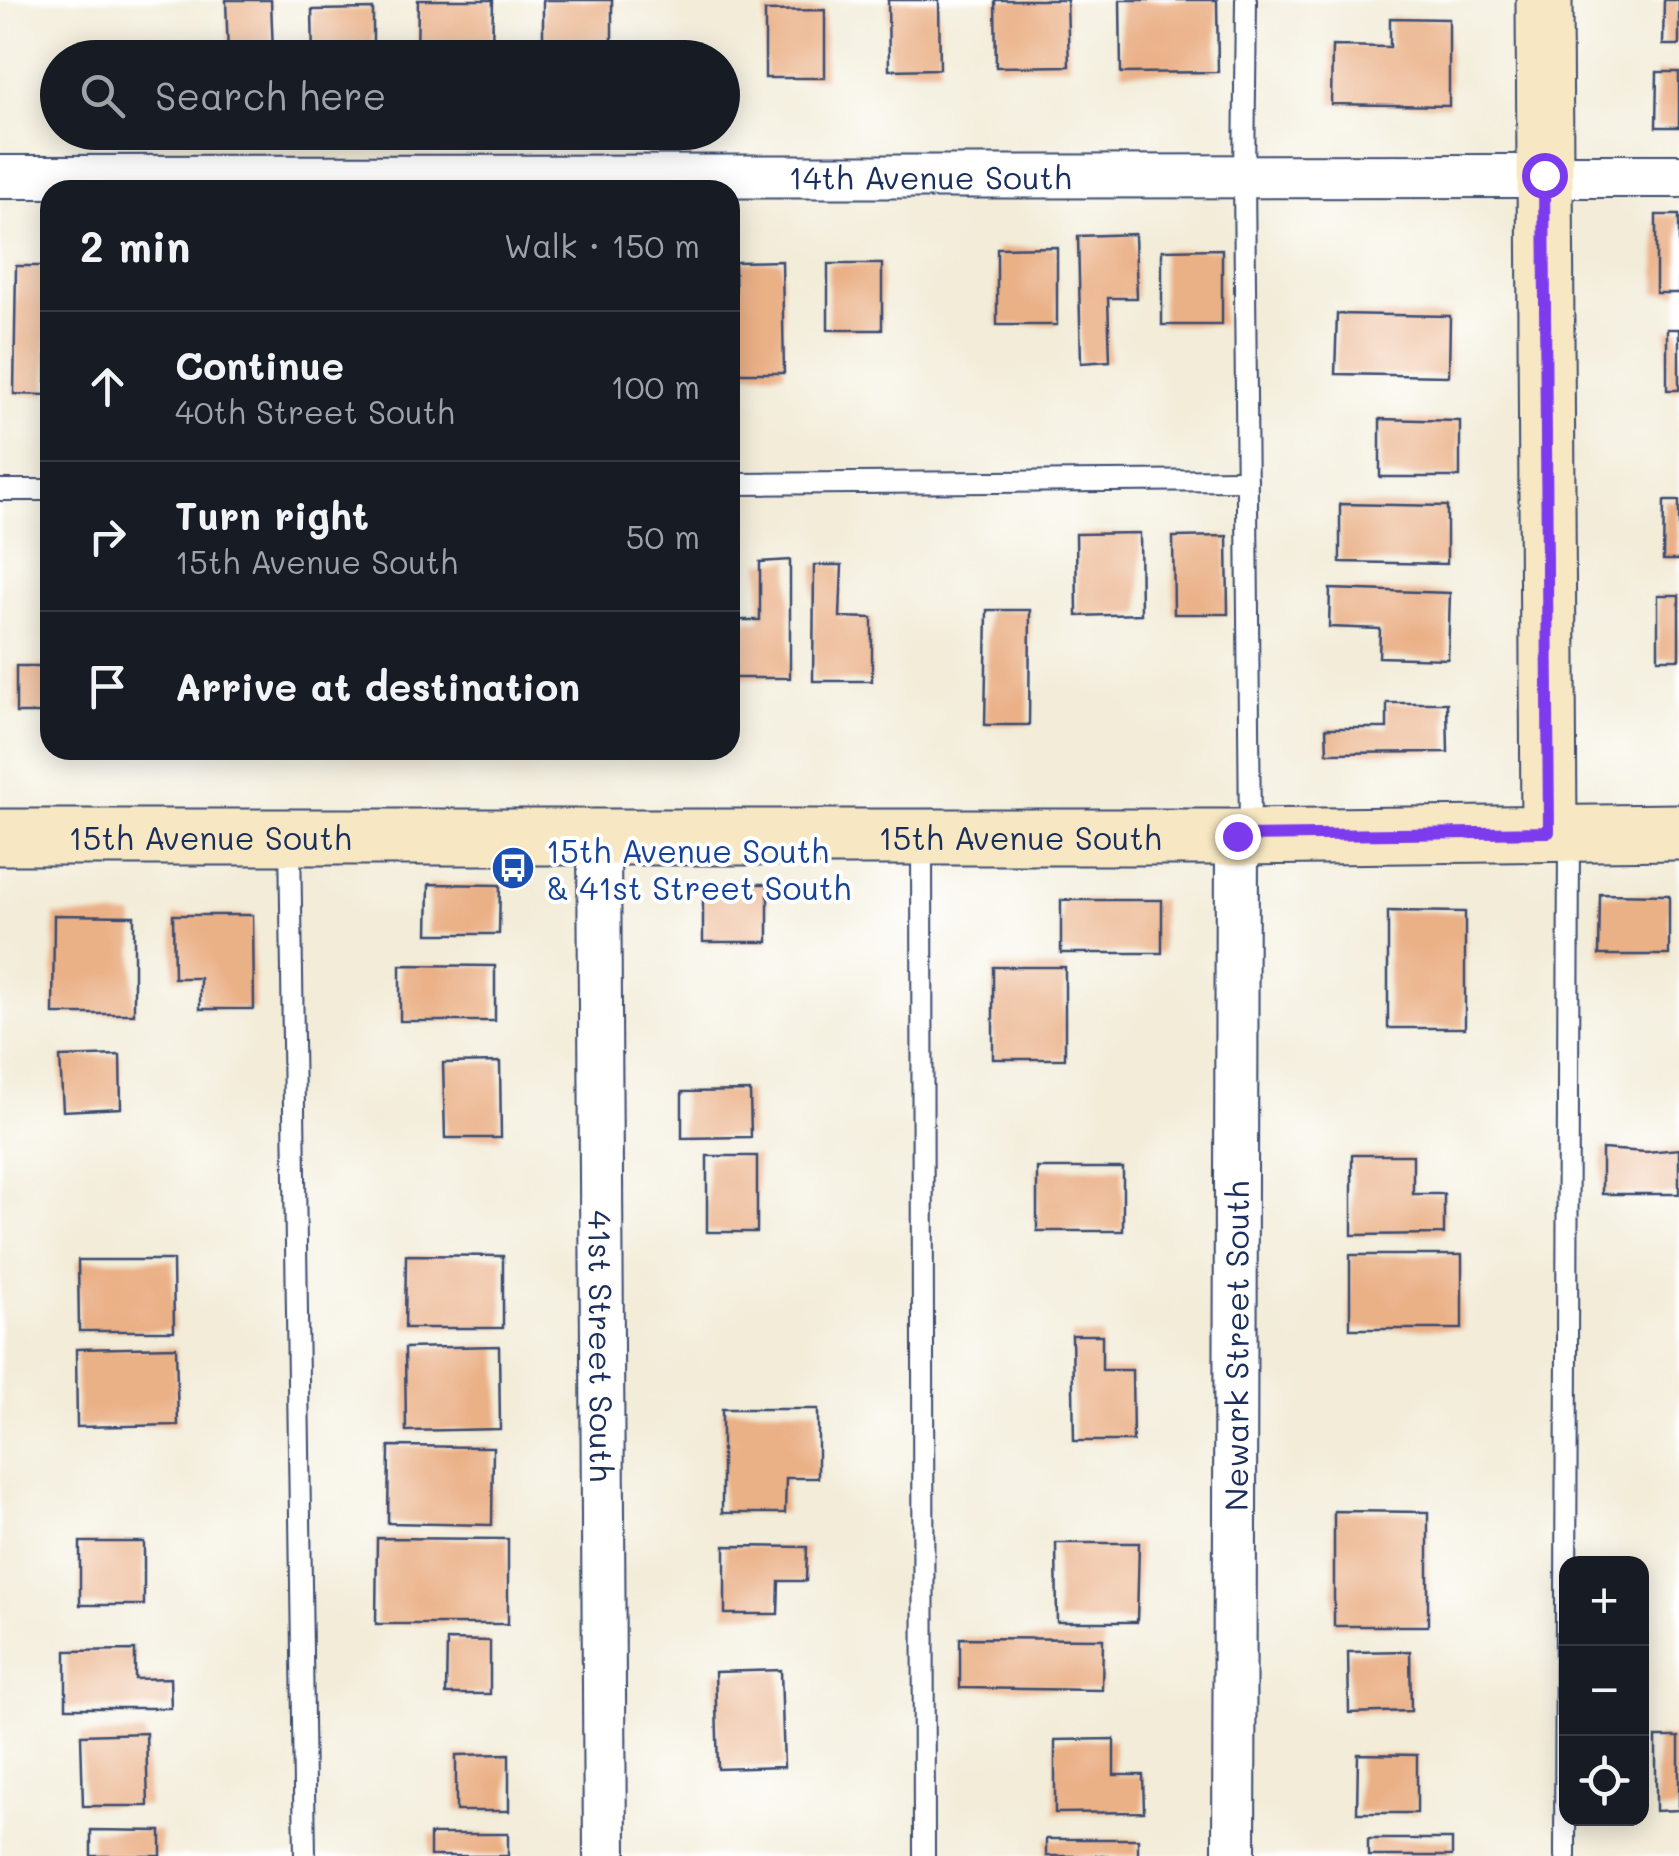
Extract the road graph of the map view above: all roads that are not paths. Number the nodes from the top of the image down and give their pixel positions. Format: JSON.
{"nodes":[{"id":1,"x":1246,"y":0,"type":"edge"},
{"id":2,"x":1544,"y":0,"type":"edge"},
{"id":3,"x":1544,"y":175,"type":"junction"},
{"id":4,"x":1244,"y":176,"type":"junction"},
{"id":5,"x":1679,"y":176,"type":"edge"},
{"id":6,"x":0,"y":177,"type":"edge"},
{"id":7,"x":1247,"y":480,"type":"junction"},
{"id":8,"x":740,"y":484,"type":"edge"},
{"id":9,"x":0,"y":490,"type":"edge"},
{"id":10,"x":40,"y":490,"type":"edge"},
{"id":11,"x":1559,"y":832,"type":"junction"},
{"id":12,"x":1679,"y":832,"type":"edge"},
{"id":13,"x":0,"y":836,"type":"edge"},
{"id":14,"x":290,"y":836,"type":"junction"},
{"id":15,"x":599,"y":836,"type":"junction"},
{"id":16,"x":922,"y":836,"type":"junction"},
{"id":17,"x":1244,"y":836,"type":"junction"},
{"id":18,"x":305,"y":1856,"type":"edge"},
{"id":19,"x":605,"y":1856,"type":"edge"},
{"id":20,"x":924,"y":1856,"type":"edge"},
{"id":21,"x":1234,"y":1856,"type":"edge"},
{"id":22,"x":1565,"y":1856,"type":"edge"}],
"edges":[{"from":1,"to":4,"type":"lane"},
{"from":2,"to":3,"type":"street"},
{"from":3,"to":4,"type":"street","name":"14th Avenue South"},
{"from":3,"to":5,"type":"street","name":"14th Avenue South"},
{"from":3,"to":11,"type":"street"},
{"from":4,"to":6,"type":"street","name":"14th Avenue South"},
{"from":4,"to":7,"type":"lane"},
{"from":7,"to":8,"type":"lane"},
{"from":7,"to":17,"type":"lane"},
{"from":9,"to":10,"type":"lane"},
{"from":11,"to":12,"type":"street","name":"15th Avenue South"},
{"from":11,"to":17,"type":"street","name":"15th Avenue South"},
{"from":11,"to":22,"type":"lane"},
{"from":13,"to":14,"type":"street","name":"15th Avenue South"},
{"from":14,"to":15,"type":"street","name":"15th Avenue South"},
{"from":14,"to":18,"type":"lane"},
{"from":15,"to":16,"type":"street","name":"15th Avenue South"},
{"from":15,"to":19,"type":"street","name":"41st Street South"},
{"from":16,"to":17,"type":"street","name":"15th Avenue South"},
{"from":16,"to":20,"type":"lane"},
{"from":17,"to":21,"type":"street","name":"Newark Street South"}]}
